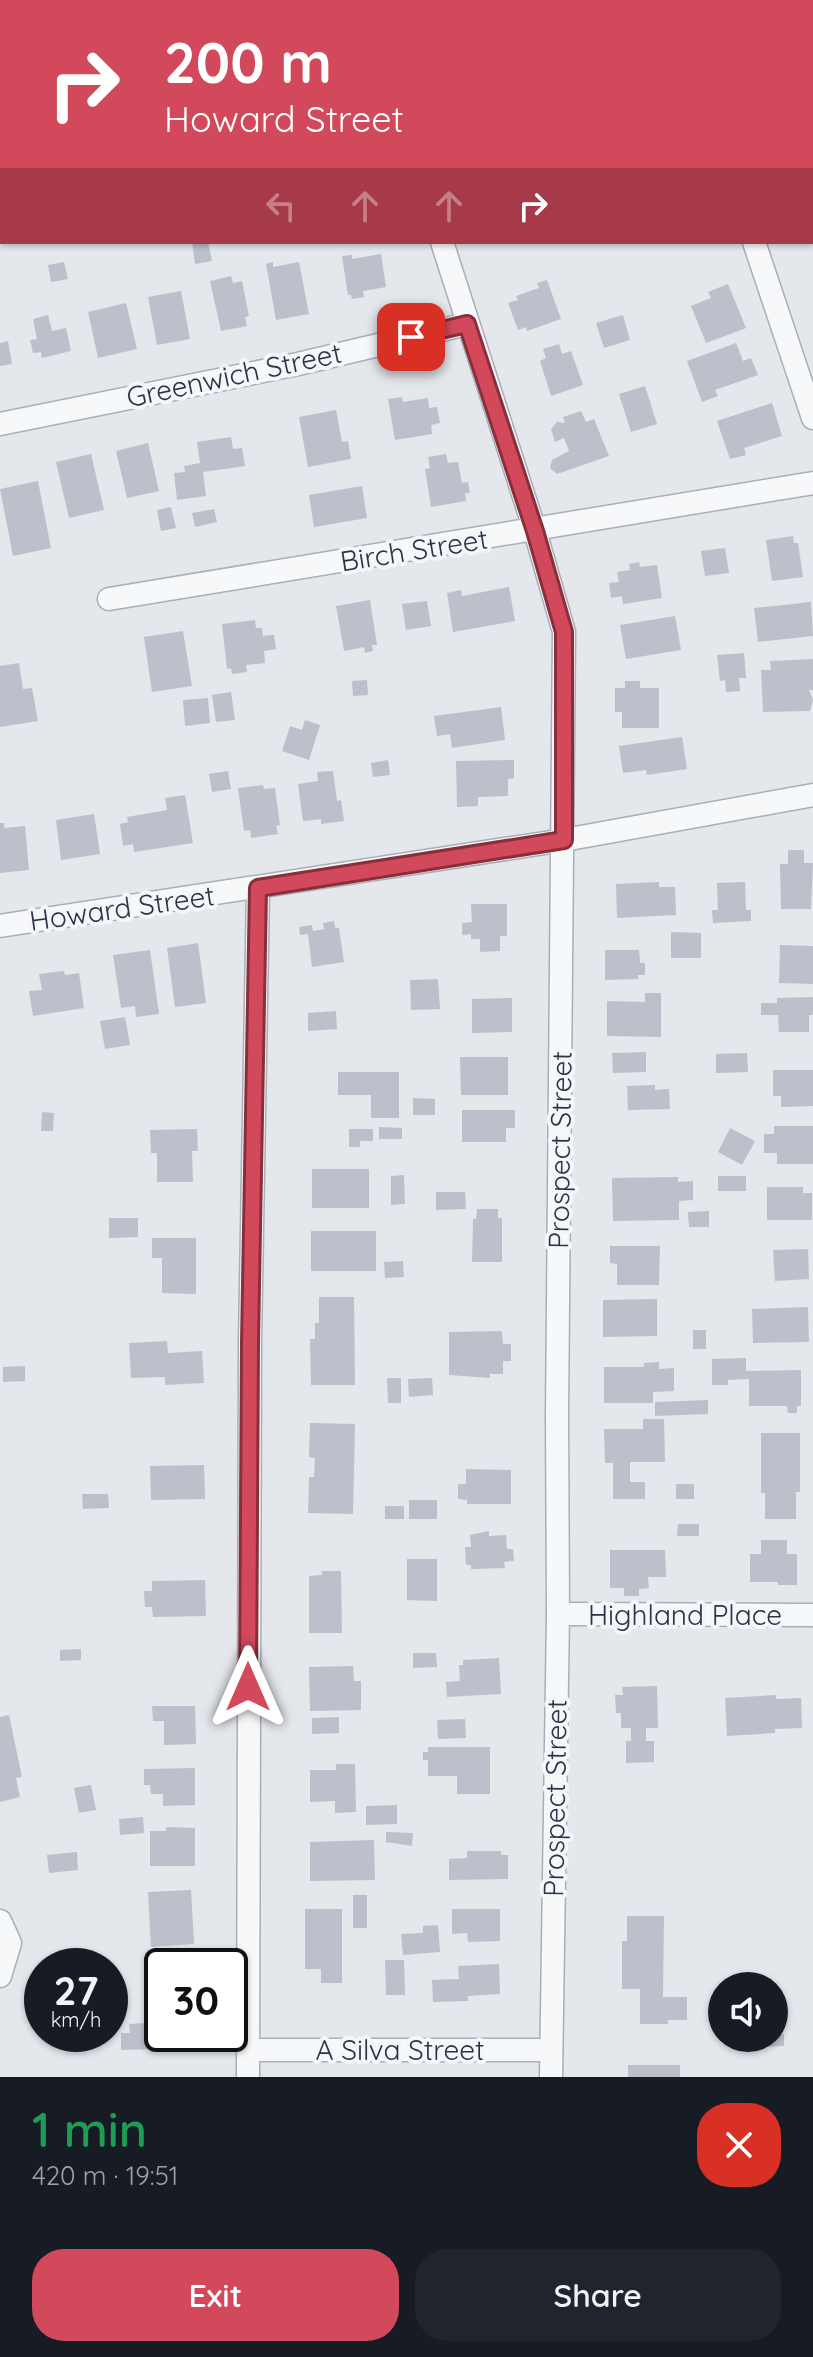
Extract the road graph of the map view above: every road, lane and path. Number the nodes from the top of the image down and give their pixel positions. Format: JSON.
{"nodes":[{"id":1,"x":443,"y":244,"type":"edge"},
{"id":2,"x":755,"y":244,"type":"edge"},
{"id":3,"x":467,"y":324,"type":"junction"},
{"id":4,"x":813,"y":418,"type":"edge"},
{"id":5,"x":0,"y":424,"type":"edge"},
{"id":6,"x":813,"y":483,"type":"edge"},
{"id":7,"x":535,"y":531,"type":"junction"},
{"id":8,"x":109,"y":599,"type":"dead end"},
{"id":9,"x":813,"y":795,"type":"edge"},
{"id":10,"x":564,"y":840,"type":"junction"},
{"id":11,"x":258,"y":888,"type":"junction"},
{"id":12,"x":0,"y":926,"type":"edge"},
{"id":13,"x":558,"y":1614,"type":"junction"},
{"id":14,"x":813,"y":1615,"type":"edge"},
{"id":15,"x":0,"y":1921,"type":"edge"},
{"id":16,"x":0,"y":1976,"type":"edge"},
{"id":17,"x":249,"y":2050,"type":"junction"},
{"id":18,"x":551,"y":2050,"type":"junction"},
{"id":19,"x":248,"y":2077,"type":"edge"},
{"id":20,"x":551,"y":2077,"type":"edge"}],
"edges":[{"from":1,"to":3,"type":"street","name":"Prospect Street"},
{"from":2,"to":4,"type":"street"},
{"from":3,"to":5,"type":"street","name":"Greenwich Street"},
{"from":3,"to":7,"type":"street","name":"Prospect Street"},
{"from":6,"to":7,"type":"street","name":"Birch Street"},
{"from":7,"to":8,"type":"street","name":"Birch Street"},
{"from":7,"to":10,"type":"street","name":"Prospect Street"},
{"from":9,"to":10,"type":"street","name":"Howard Street"},
{"from":10,"to":11,"type":"street","name":"Howard Street"},
{"from":10,"to":13,"type":"street","name":"Prospect Street"},
{"from":11,"to":12,"type":"street","name":"Howard Street"},
{"from":11,"to":17,"type":"street"},
{"from":13,"to":14,"type":"street","name":"Highland Place"},
{"from":13,"to":18,"type":"street","name":"Prospect Street"},
{"from":15,"to":16,"type":"street"},
{"from":17,"to":18,"type":"street","name":"A Silva Street"},
{"from":17,"to":19,"type":"street"},
{"from":18,"to":20,"type":"street","name":"Prospect Street"}]}
